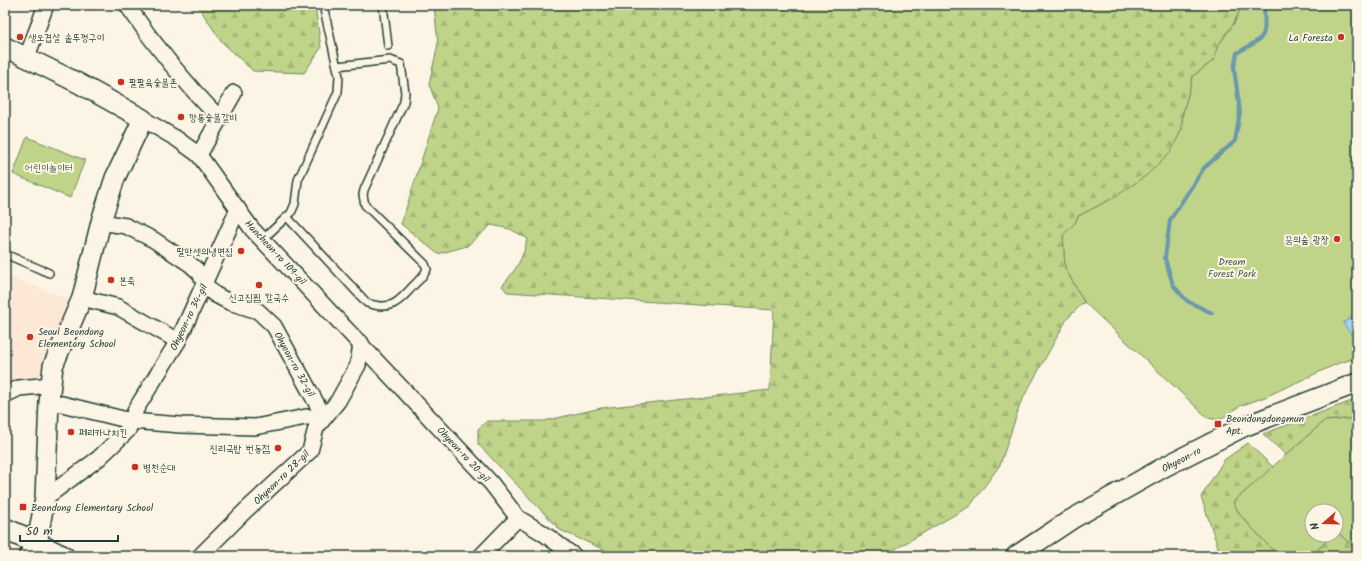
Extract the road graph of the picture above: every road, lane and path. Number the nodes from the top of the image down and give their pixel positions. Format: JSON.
{"nodes":[{"id":1,"x":46,"y":5,"type":"edge"},
{"id":2,"x":127,"y":5,"type":"edge"},
{"id":3,"x":323,"y":5,"type":"edge"},
{"id":4,"x":383,"y":5,"type":"edge"},
{"id":5,"x":388,"y":46,"type":"dead end"},
{"id":6,"x":5,"y":47,"type":"edge"},
{"id":7,"x":27,"y":57,"type":"junction"},
{"id":8,"x":337,"y":66,"type":"junction"},
{"id":9,"x":234,"y":93,"type":"dead end"},
{"id":10,"x":219,"y":118,"type":"junction"},
{"id":11,"x":143,"y":120,"type":"junction"},
{"id":12,"x":199,"y":155,"type":"junction"},
{"id":13,"x":238,"y":209,"type":"junction"},
{"id":14,"x":287,"y":217,"type":"junction"},
{"id":15,"x":101,"y":222,"type":"junction"},
{"id":16,"x":262,"y":239,"type":"junction"},
{"id":17,"x":5,"y":254,"type":"edge"},
{"id":18,"x":49,"y":273,"type":"dead end"},
{"id":19,"x":204,"y":283,"type":"junction"},
{"id":20,"x":82,"y":298,"type":"junction"},
{"id":21,"x":178,"y":341,"type":"junction"},
{"id":22,"x":361,"y":343,"type":"junction"},
{"id":23,"x":1357,"y":383,"type":"edge"},
{"id":24,"x":50,"y":394,"type":"junction"},
{"id":25,"x":5,"y":395,"type":"edge"},
{"id":26,"x":324,"y":417,"type":"junction"},
{"id":27,"x":132,"y":421,"type":"junction"},
{"id":28,"x":45,"y":498,"type":"junction"},
{"id":29,"x":518,"y":518,"type":"junction"},
{"id":30,"x":5,"y":529,"type":"edge"},
{"id":31,"x":33,"y":550,"type":"edge"},
{"id":32,"x":64,"y":556,"type":"edge"},
{"id":33,"x":200,"y":556,"type":"edge"},
{"id":34,"x":481,"y":556,"type":"edge"},
{"id":35,"x":574,"y":556,"type":"edge"},
{"id":36,"x":1016,"y":556,"type":"edge"}],
"edges":[{"from":1,"to":7,"type":"street"},
{"from":2,"to":10,"type":"street"},
{"from":3,"to":8,"type":"lane"},
{"from":4,"to":5,"type":"lane"},
{"from":6,"to":7,"type":"street","name":"Hancheon-ro 109-gil"},
{"from":7,"to":11,"type":"street","name":"Hancheon-ro 109-gil"},
{"from":8,"to":14,"type":"lane"},
{"from":8,"to":14,"type":"lane"},
{"from":9,"to":10,"type":"street"},
{"from":10,"to":12,"type":"street"},
{"from":11,"to":12,"type":"street","name":"Hancheon-ro 109-gil"},
{"from":11,"to":15,"type":"street"},
{"from":12,"to":13,"type":"street","name":"Hancheon-ro 109-gil"},
{"from":13,"to":16,"type":"street","name":"Hancheon-ro 109-gil"},
{"from":13,"to":19,"type":"street","name":"Ohyeon-ro 34-gil"},
{"from":14,"to":16,"type":"lane"},
{"from":15,"to":19,"type":"street","name":"Ohyeon-ro 32-gil"},
{"from":15,"to":20,"type":"street"},
{"from":16,"to":22,"type":"street","name":"Hancheon-ro 109-gil"},
{"from":17,"to":18,"type":"lane"},
{"from":19,"to":21,"type":"street","name":"Ohyeon-ro 34-gil"},
{"from":19,"to":26,"type":"street","name":"Ohyeon-ro 32-gil"},
{"from":20,"to":21,"type":"street"},
{"from":20,"to":24,"type":"street"},
{"from":21,"to":27,"type":"street","name":"Ohyeon-ro 34-gil"},
{"from":22,"to":26,"type":"street","name":"Ohyeon-ro 28-gil"},
{"from":22,"to":29,"type":"street","name":"Ohyeon-ro 20-gil"},
{"from":23,"to":36,"type":"street","name":"Ohyeon-ro"},
{"from":24,"to":25,"type":"street"},
{"from":24,"to":27,"type":"street"},
{"from":24,"to":28,"type":"street"},
{"from":26,"to":27,"type":"street"},
{"from":26,"to":33,"type":"street","name":"Ohyeon-ro 28-gil"},
{"from":27,"to":28,"type":"street","name":"Ohyeon-ro 34-gil"},
{"from":28,"to":31,"type":"street"},
{"from":29,"to":34,"type":"street"},
{"from":29,"to":35,"type":"street","name":"Ohyeon-ro 20-gil"},
{"from":30,"to":31,"type":"main road"},
{"from":31,"to":32,"type":"street"}]}
